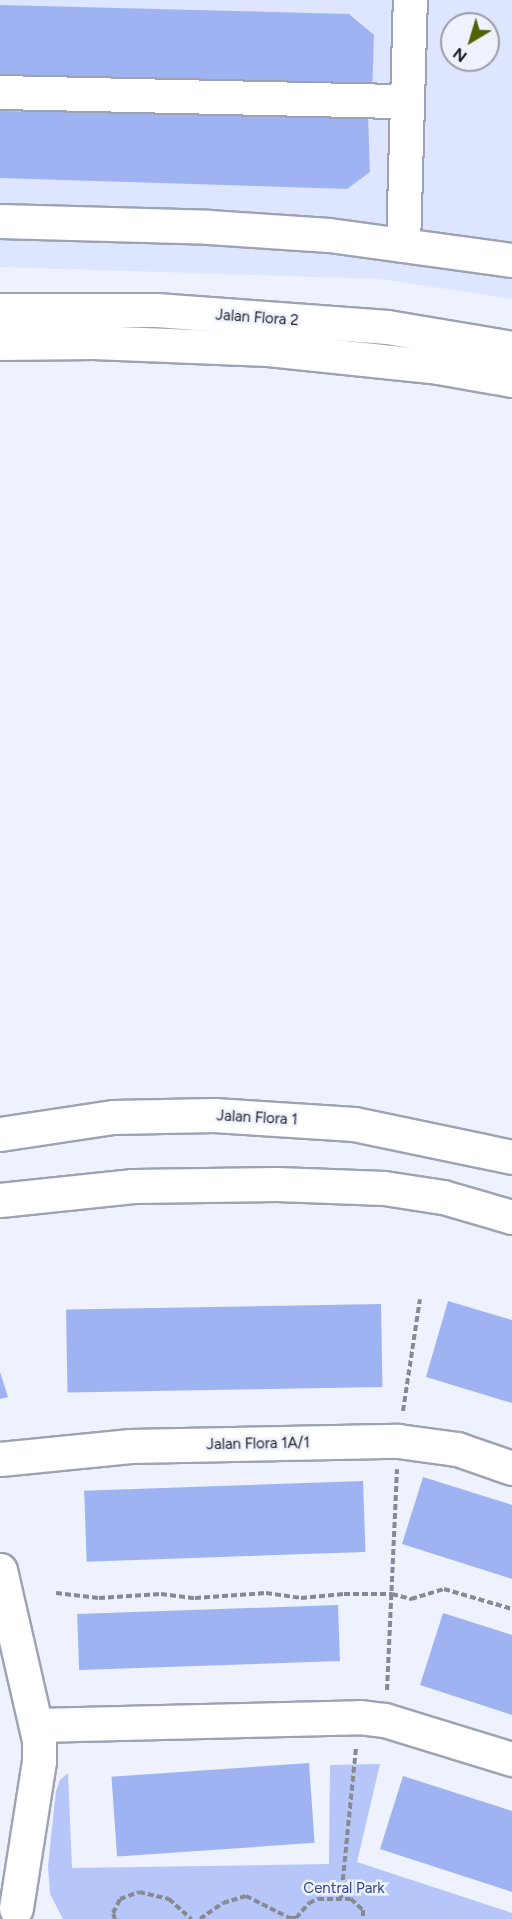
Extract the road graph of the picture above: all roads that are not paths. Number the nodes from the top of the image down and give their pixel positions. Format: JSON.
{"nodes":[{"id":1,"x":410,"y":0,"type":"edge"},
{"id":2,"x":0,"y":92,"type":"edge"},
{"id":3,"x":407,"y":101,"type":"junction"},
{"id":4,"x":0,"y":221,"type":"edge"},
{"id":5,"x":403,"y":245,"type":"junction"},
{"id":6,"x":512,"y":260,"type":"edge"},
{"id":7,"x":0,"y":310,"type":"edge"},
{"id":8,"x":0,"y":343,"type":"edge"},
{"id":9,"x":512,"y":348,"type":"edge"},
{"id":10,"x":512,"y":380,"type":"edge"},
{"id":11,"x":0,"y":1134,"type":"edge"},
{"id":12,"x":512,"y":1157,"type":"edge"},
{"id":13,"x":0,"y":1200,"type":"edge"},
{"id":14,"x":512,"y":1217,"type":"edge"},
{"id":15,"x":0,"y":1459,"type":"edge"},
{"id":16,"x":512,"y":1468,"type":"edge"},
{"id":17,"x":0,"y":1570,"type":"edge"},
{"id":18,"x":37,"y":1725,"type":"junction"},
{"id":19,"x":512,"y":1759,"type":"edge"},
{"id":20,"x":18,"y":1912,"type":"edge"}],
"edges":[{"from":1,"to":3,"type":"street"},
{"from":2,"to":3,"type":"street"},
{"from":3,"to":5,"type":"street"},
{"from":4,"to":5,"type":"street"},
{"from":5,"to":6,"type":"street"},
{"from":7,"to":9,"type":"street","name":"Jalan Flora 2"},
{"from":8,"to":10,"type":"street","name":"Jalan Flora 2"},
{"from":11,"to":12,"type":"street","name":"Jalan Flora 1"},
{"from":13,"to":14,"type":"street"},
{"from":15,"to":16,"type":"street","name":"Jalan Flora 1A/1"},
{"from":17,"to":18,"type":"street"},
{"from":18,"to":19,"type":"street"},
{"from":18,"to":20,"type":"street"}]}
